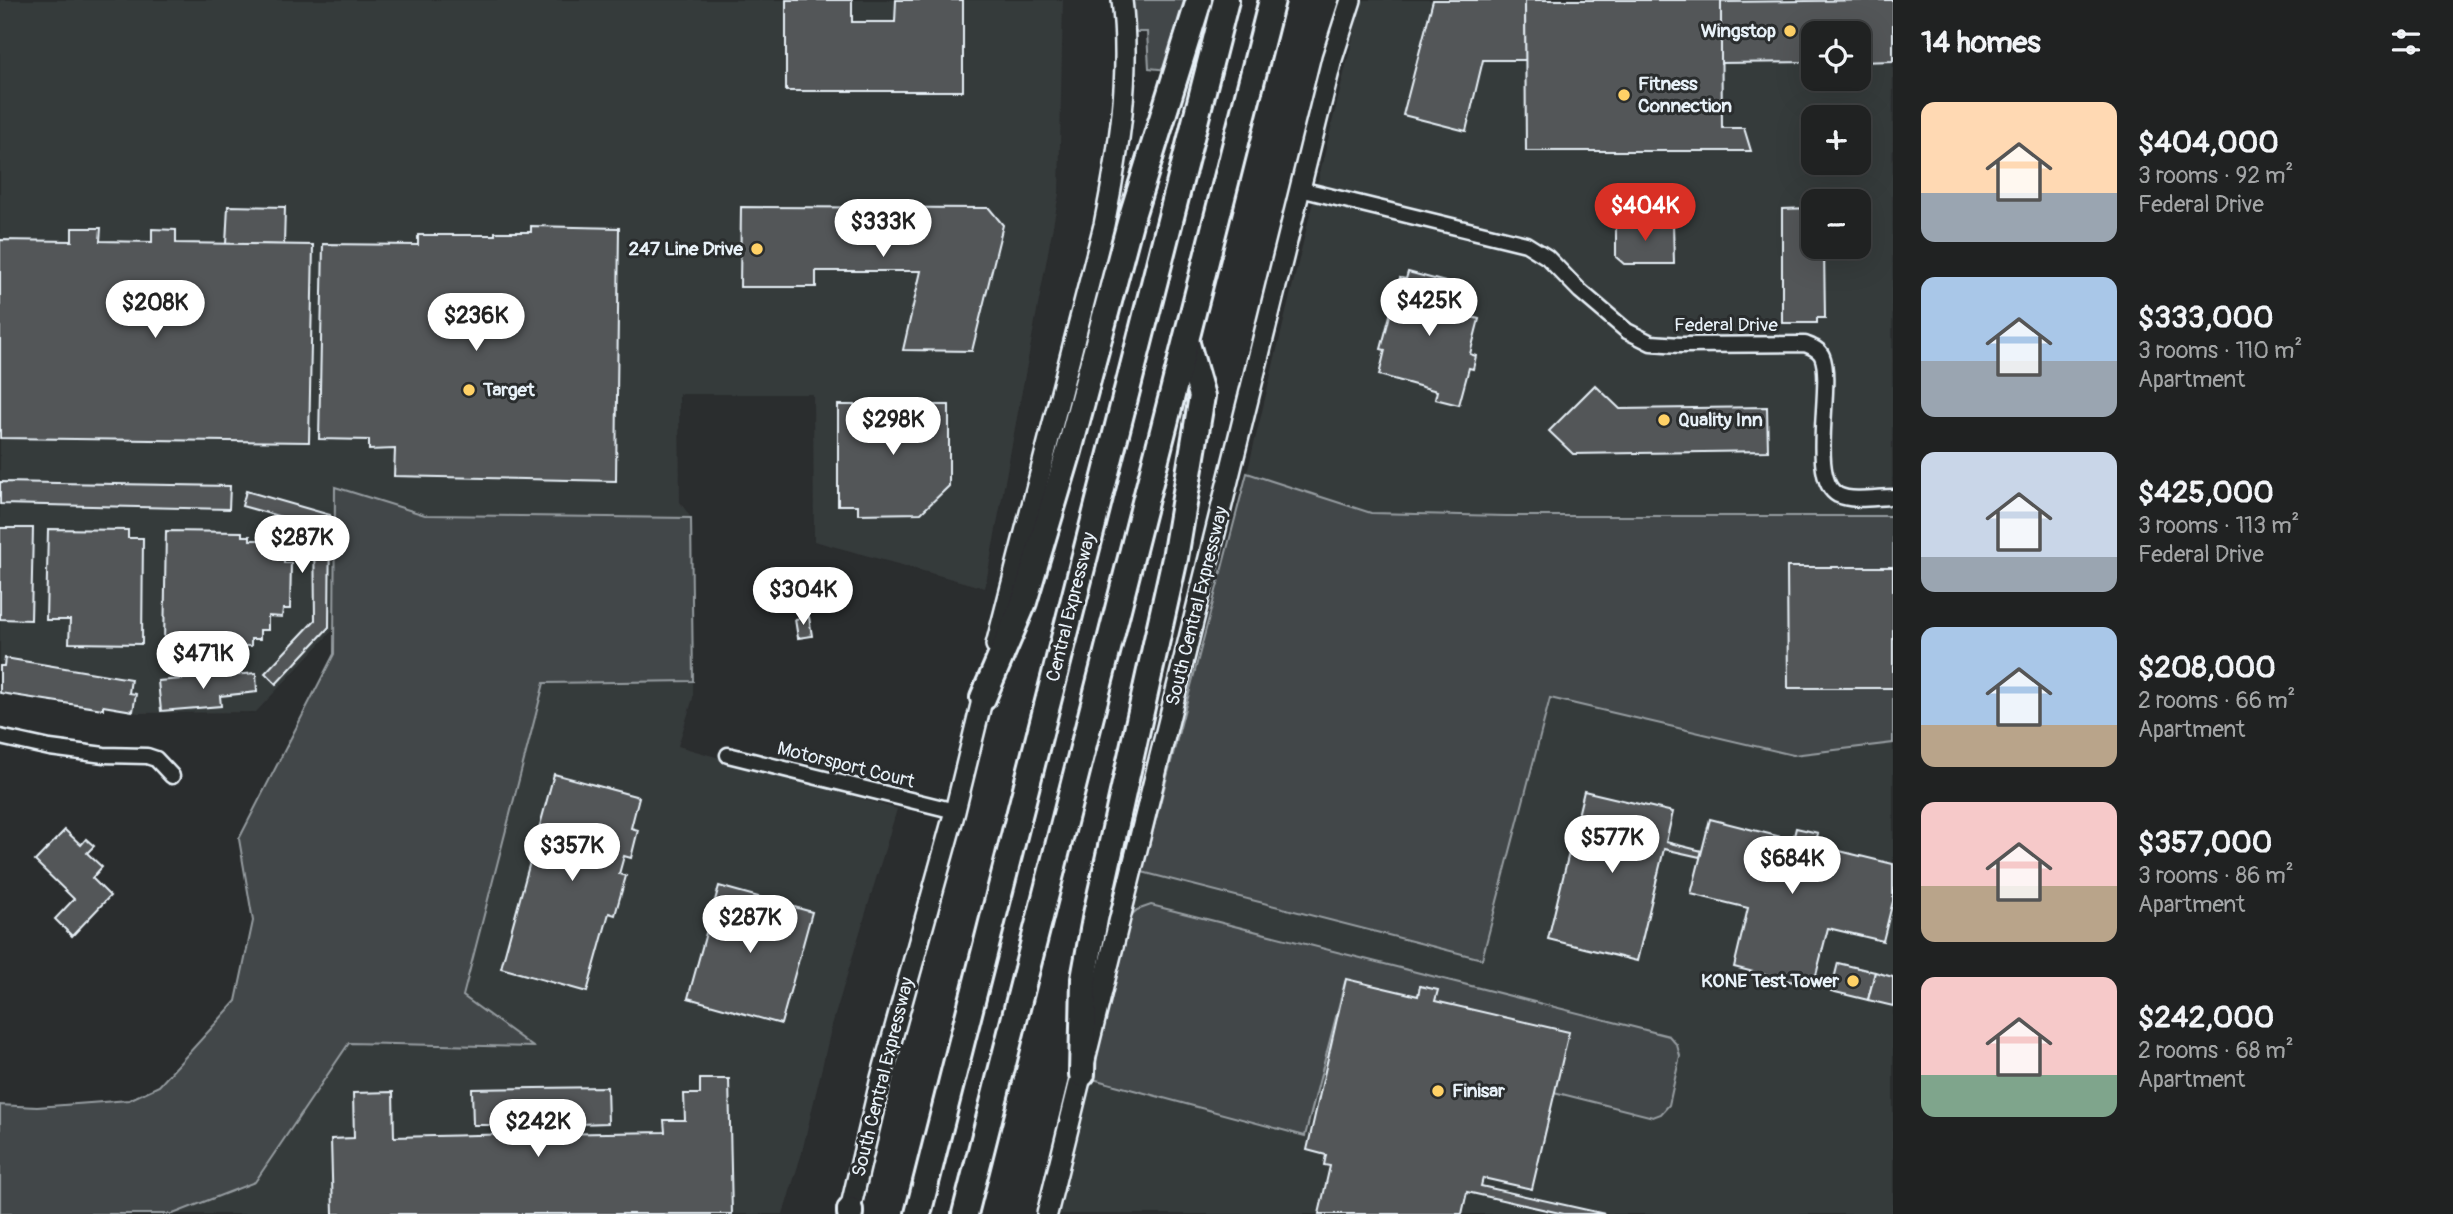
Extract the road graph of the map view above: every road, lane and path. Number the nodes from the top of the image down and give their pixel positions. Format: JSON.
{"nodes":[{"id":1,"x":1122,"y":0,"type":"edge"},
{"id":2,"x":1199,"y":0,"type":"edge"},
{"id":3,"x":1226,"y":0,"type":"edge"},
{"id":4,"x":1272,"y":0,"type":"edge"},
{"id":5,"x":1351,"y":0,"type":"edge"},
{"id":6,"x":1300,"y":189,"type":"junction"},
{"id":7,"x":1186,"y":339,"type":"junction"},
{"id":8,"x":1893,"y":497,"type":"edge"},
{"id":9,"x":983,"y":698,"type":"junction"},
{"id":10,"x":0,"y":737,"type":"edge"},
{"id":11,"x":728,"y":755,"type":"dead end"},
{"id":12,"x":172,"y":776,"type":"dead end"},
{"id":13,"x":955,"y":811,"type":"junction"},
{"id":14,"x":1082,"y":1074,"type":"junction"},
{"id":15,"x":850,"y":1213,"type":"edge"},
{"id":16,"x":918,"y":1214,"type":"edge"},
{"id":17,"x":965,"y":1214,"type":"edge"},
{"id":18,"x":1047,"y":1214,"type":"edge"}],
"edges":[{"from":1,"to":9,"type":"main road","name":"South Central Expressway"},
{"from":2,"to":9,"type":"highway"},
{"from":3,"to":16,"type":"highway","name":"Central Expressway"},
{"from":4,"to":7,"type":"highway"},
{"from":5,"to":6,"type":"main road","name":"South Central Expressway"},
{"from":6,"to":8,"type":"street","name":"Federal Drive"},
{"from":6,"to":14,"type":"main road","name":"South Central Expressway"},
{"from":7,"to":14,"type":"highway"},
{"from":7,"to":17,"type":"highway"},
{"from":9,"to":13,"type":"main road","name":"South Central Expressway"},
{"from":10,"to":12,"type":"street"},
{"from":11,"to":13,"type":"street","name":"Motorsport Court"},
{"from":13,"to":15,"type":"main road","name":"South Central Expressway"},
{"from":14,"to":18,"type":"main road","name":"South Central Expressway"}]}
